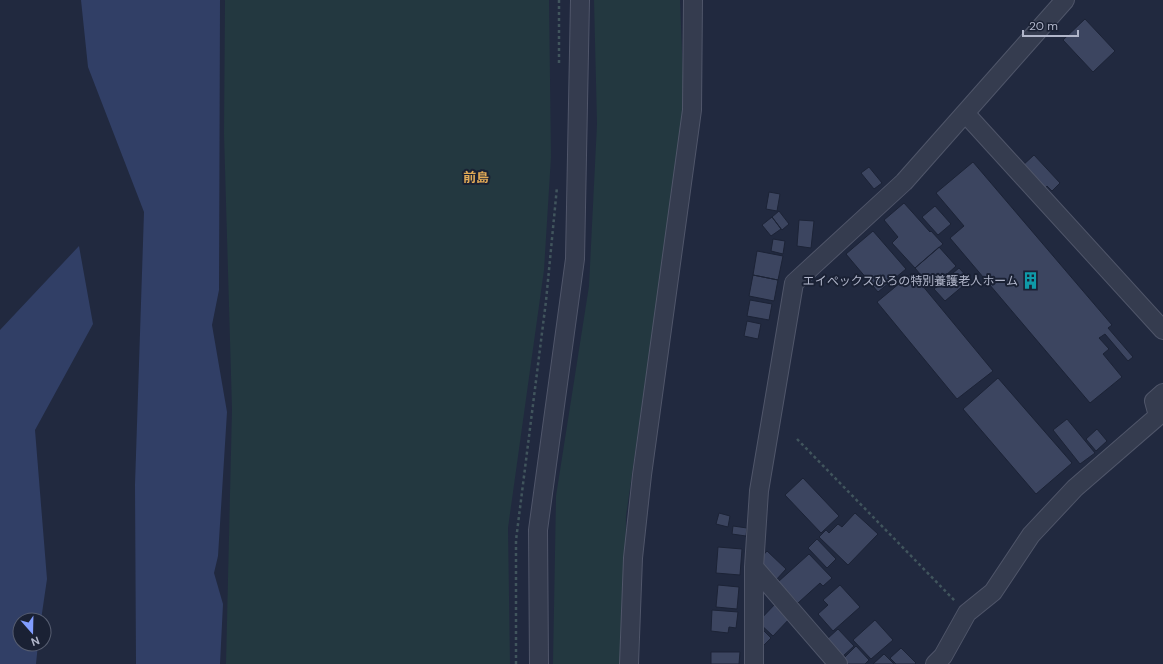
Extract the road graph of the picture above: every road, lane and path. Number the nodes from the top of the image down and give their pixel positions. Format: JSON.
{"nodes":[{"id":1,"x":559,"y":0,"type":"edge"},
{"id":2,"x":580,"y":0,"type":"edge"},
{"id":3,"x":693,"y":0,"type":"edge"},
{"id":4,"x":1064,"y":0,"type":"edge"},
{"id":5,"x":559,"y":70,"type":"dead end"},
{"id":6,"x":965,"y":113,"type":"junction"},
{"id":7,"x":557,"y":186,"type":"dead end"},
{"id":8,"x":1163,"y":330,"type":"edge"},
{"id":9,"x":1163,"y":394,"type":"edge"},
{"id":10,"x":797,"y":439,"type":"dead end"},
{"id":11,"x":754,"y":567,"type":"junction"},
{"id":12,"x":967,"y":613,"type":"junction"},
{"id":13,"x":516,"y":664,"type":"edge"},
{"id":14,"x":539,"y":664,"type":"edge"},
{"id":15,"x":629,"y":664,"type":"edge"},
{"id":16,"x":754,"y":664,"type":"edge"},
{"id":17,"x":838,"y":664,"type":"edge"},
{"id":18,"x":935,"y":664,"type":"edge"}],
"edges":[{"from":1,"to":5,"type":"path"},
{"from":2,"to":14,"type":"street"},
{"from":3,"to":15,"type":"street"},
{"from":4,"to":6,"type":"street"},
{"from":6,"to":8,"type":"street"},
{"from":6,"to":11,"type":"street"},
{"from":7,"to":13,"type":"path"},
{"from":9,"to":12,"type":"street"},
{"from":10,"to":12,"type":"path"},
{"from":11,"to":16,"type":"street"},
{"from":11,"to":17,"type":"street"},
{"from":12,"to":18,"type":"street"}]}
